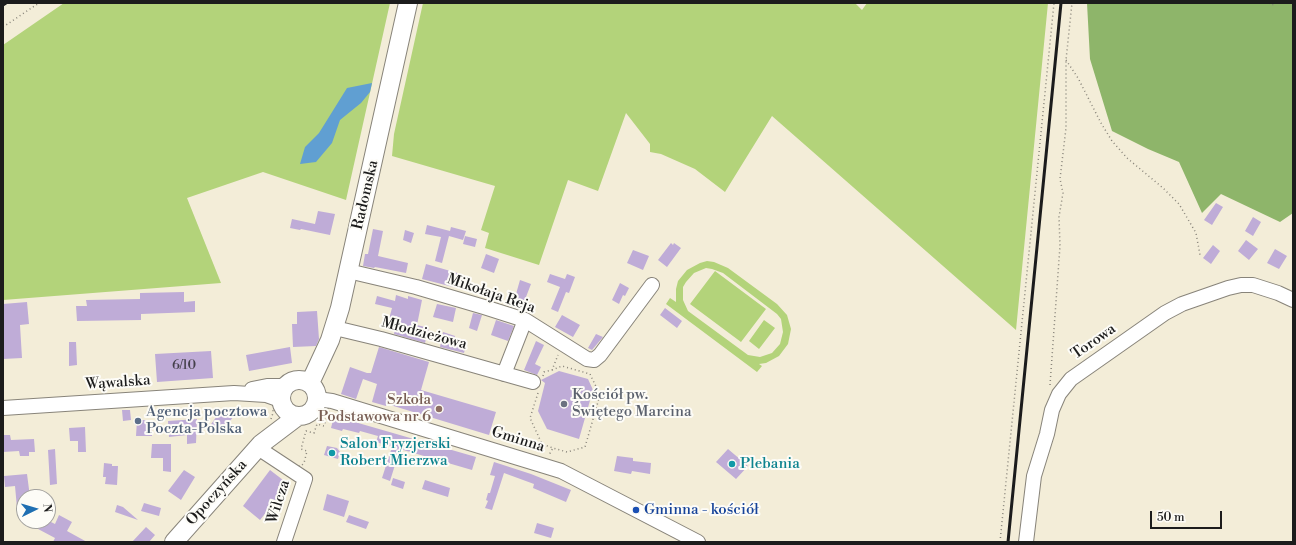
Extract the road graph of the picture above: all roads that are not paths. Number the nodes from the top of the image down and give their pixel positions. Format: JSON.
{"nodes":[{"id":1,"x":408,"y":3,"type":"edge"},
{"id":2,"x":348,"y":271,"type":"junction"},
{"id":3,"x":652,"y":285,"type":"dead end"},
{"id":4,"x":1293,"y":300,"type":"edge"},
{"id":5,"x":525,"y":320,"type":"junction"},
{"id":6,"x":335,"y":328,"type":"junction"},
{"id":7,"x":504,"y":374,"type":"junction"},
{"id":8,"x":310,"y":383,"type":"junction"},
{"id":9,"x":538,"y":383,"type":"road end"},
{"id":10,"x":317,"y":399,"type":"junction"},
{"id":11,"x":280,"y":400,"type":"junction"},
{"id":12,"x":3,"y":408,"type":"edge"},
{"id":13,"x":298,"y":416,"type":"junction"},
{"id":14,"x":264,"y":449,"type":"junction"},
{"id":15,"x":174,"y":542,"type":"edge"},
{"id":16,"x":284,"y":542,"type":"edge"},
{"id":17,"x":698,"y":542,"type":"edge"},
{"id":18,"x":1026,"y":542,"type":"edge"}],
"edges":[{"from":1,"to":2,"type":"main road","name":"Radomska"},
{"from":2,"to":5,"type":"street","name":"Mikołaja Reja"},
{"from":2,"to":6,"type":"main road","name":"Radomska"},
{"from":3,"to":5,"type":"street","name":"Mikołaja Reja"},
{"from":4,"to":18,"type":"street","name":"Torowa"},
{"from":5,"to":7,"type":"street"},
{"from":6,"to":7,"type":"street","name":"Młodzieżowa"},
{"from":6,"to":8,"type":"main road","name":"Radomska"},
{"from":7,"to":9,"type":"street","name":"Młodzieżowa"},
{"from":8,"to":10,"type":"main road"},
{"from":8,"to":11,"type":"main road"},
{"from":10,"to":13,"type":"main road"},
{"from":10,"to":17,"type":"street","name":"Gminna"},
{"from":11,"to":12,"type":"street","name":"Wąwalska"},
{"from":11,"to":13,"type":"main road"},
{"from":11,"to":14,"type":"main road","name":"Opoczyńska"},
{"from":13,"to":14,"type":"main road","name":"Opoczyńska"},
{"from":14,"to":15,"type":"main road","name":"Opoczyńska"},
{"from":14,"to":16,"type":"street","name":"Wilcza"}]}
